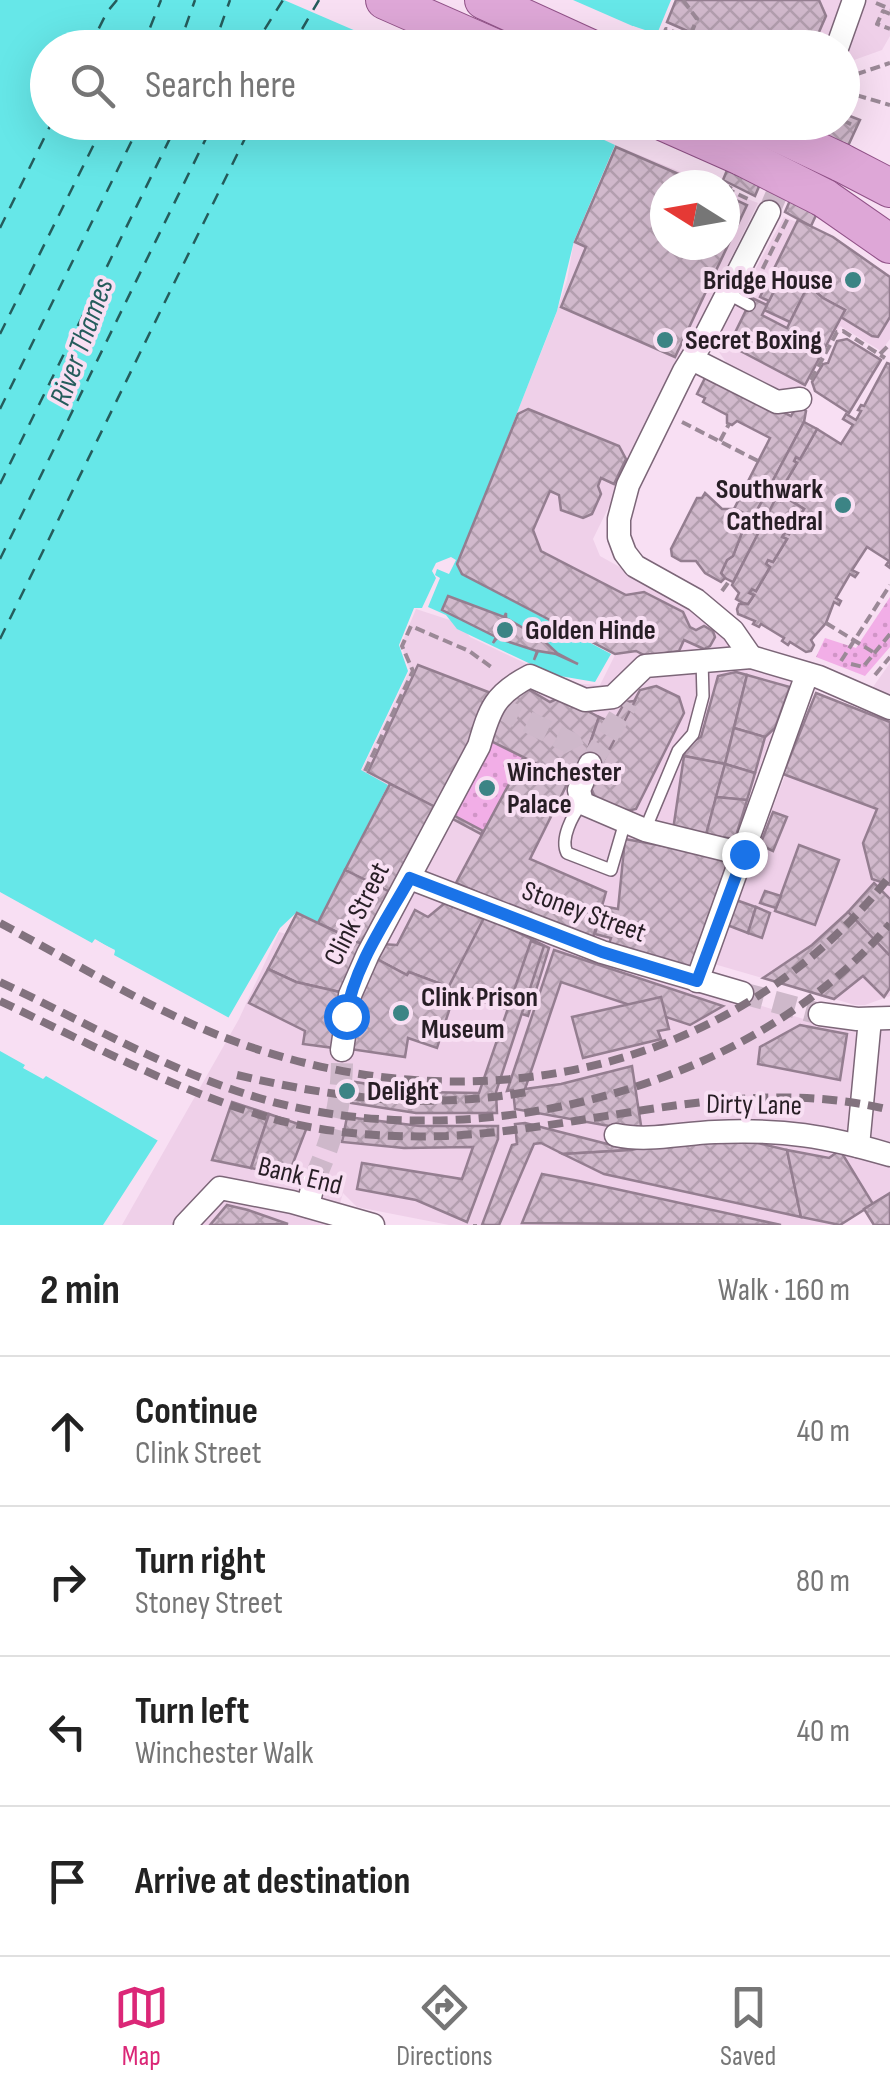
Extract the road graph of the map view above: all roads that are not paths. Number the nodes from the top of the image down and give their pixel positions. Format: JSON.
{"nodes":[{"id":1,"x":384,"y":0,"type":"edge"},
{"id":2,"x":484,"y":0,"type":"edge"},
{"id":3,"x":865,"y":1,"type":"edge"},
{"id":4,"x":453,"y":30,"type":"edge"},
{"id":5,"x":550,"y":30,"type":"edge"},
{"id":6,"x":848,"y":30,"type":"edge"},
{"id":7,"x":705,"y":140,"type":"edge"},
{"id":8,"x":793,"y":140,"type":"edge"},
{"id":9,"x":890,"y":191,"type":"edge"},
{"id":10,"x":796,"y":207,"type":"junction"},
{"id":11,"x":890,"y":222,"type":"edge"},
{"id":12,"x":890,"y":244,"type":"edge"},
{"id":13,"x":727,"y":294,"type":"junction"},
{"id":14,"x":748,"y":305,"type":"dead end"},
{"id":15,"x":692,"y":358,"type":"junction"},
{"id":16,"x":800,"y":399,"type":"road end"},
{"id":17,"x":752,"y":657,"type":"junction"},
{"id":18,"x":702,"y":660,"type":"junction"},
{"id":19,"x":807,"y":674,"type":"junction"},
{"id":20,"x":630,"y":678,"type":"junction"},
{"id":21,"x":887,"y":701,"type":"edge"},
{"id":22,"x":628,"y":702,"type":"tunnel mouth"},
{"id":23,"x":587,"y":765,"type":"tunnel mouth"},
{"id":24,"x":582,"y":803,"type":"junction"},
{"id":25,"x":635,"y":826,"type":"junction"},
{"id":26,"x":747,"y":855,"type":"junction"},
{"id":27,"x":410,"y":878,"type":"junction"},
{"id":28,"x":697,"y":981,"type":"junction"},
{"id":29,"x":742,"y":992,"type":"tunnel mouth"},
{"id":30,"x":820,"y":1014,"type":"tunnel mouth"},
{"id":31,"x":880,"y":1018,"type":"edge"},
{"id":32,"x":342,"y":1050,"type":"tunnel mouth"},
{"id":33,"x":616,"y":1135,"type":"dead end"},
{"id":34,"x":858,"y":1146,"type":"junction"},
{"id":35,"x":890,"y":1155,"type":"edge"},
{"id":36,"x":314,"y":1180,"type":"tunnel mouth"},
{"id":37,"x":308,"y":1206,"type":"junction"},
{"id":38,"x":185,"y":1225,"type":"edge"},
{"id":39,"x":373,"y":1225,"type":"edge"}],
"edges":[{"from":1,"to":4,"type":"main road"},
{"from":2,"to":5,"type":"main road"},
{"from":3,"to":6,"type":"street"},
{"from":7,"to":10,"type":"main road","bridge":true},
{"from":8,"to":9,"type":"main road","bridge":true},
{"from":9,"to":10,"type":"main road"},
{"from":9,"to":11,"type":"main road"},
{"from":10,"to":12,"type":"main road"},
{"from":10,"to":13,"type":"street"},
{"from":13,"to":14,"type":"lane"},
{"from":13,"to":15,"type":"street"},
{"from":15,"to":16,"type":"street"},
{"from":15,"to":17,"type":"street"},
{"from":17,"to":18,"type":"street"},
{"from":17,"to":19,"type":"street"},
{"from":18,"to":20,"type":"street"},
{"from":18,"to":25,"type":"lane"},
{"from":19,"to":21,"type":"street"},
{"from":19,"to":26,"type":"street"},
{"from":20,"to":22,"type":"street"},
{"from":20,"to":27,"type":"street","name":"Clink Street"},
{"from":23,"to":24,"type":"street"},
{"from":24,"to":25,"type":"street"},
{"from":24,"to":25,"type":"lane"},
{"from":25,"to":26,"type":"street"},
{"from":26,"to":28,"type":"street"},
{"from":27,"to":28,"type":"street","name":"Stoney Street"},
{"from":27,"to":32,"type":"street","name":"Clink Street"},
{"from":28,"to":29,"type":"street","name":"Stoney Street"},
{"from":30,"to":31,"type":"street"},
{"from":31,"to":34,"type":"street"},
{"from":33,"to":34,"type":"street","name":"Dirty Lane"},
{"from":34,"to":35,"type":"street","name":"Dirty Lane"},
{"from":36,"to":37,"type":"street"},
{"from":37,"to":38,"type":"street","name":"Bank End"},
{"from":37,"to":39,"type":"street","name":"Bank End"}]}
